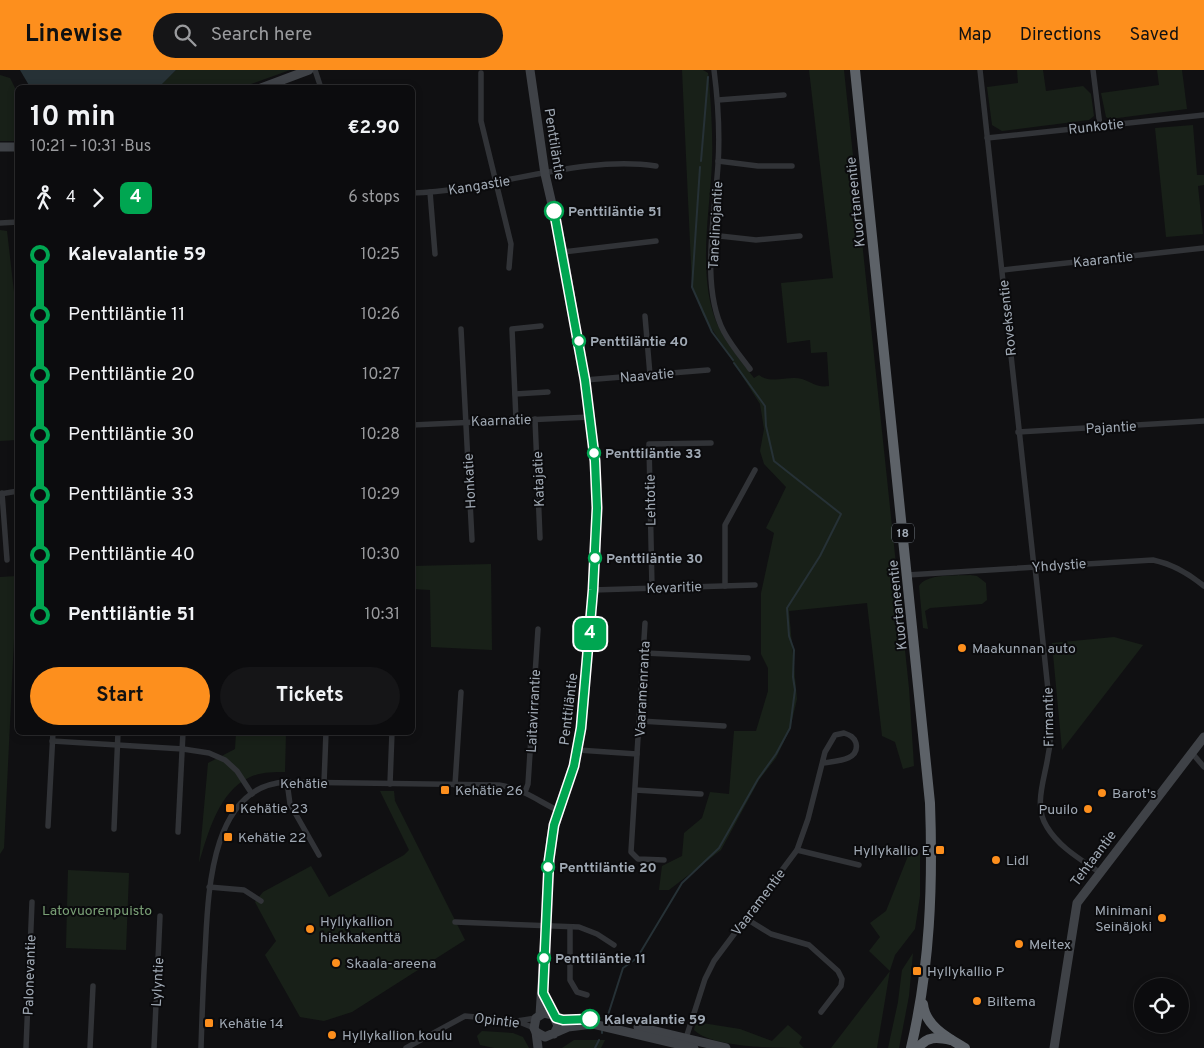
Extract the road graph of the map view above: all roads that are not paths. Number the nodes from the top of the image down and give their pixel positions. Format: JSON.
{"nodes":[{"id":1,"x":309,"y":70,"type":"edge"},
{"id":2,"x":315,"y":70,"type":"edge"},
{"id":3,"x":530,"y":70,"type":"edge"},
{"id":4,"x":714,"y":70,"type":"edge"},
{"id":5,"x":855,"y":70,"type":"edge"},
{"id":6,"x":980,"y":70,"type":"edge"},
{"id":7,"x":1093,"y":70,"type":"edge"},
{"id":8,"x":481,"y":73,"type":"dead end"},
{"id":9,"x":269,"y":85,"type":"edge"},
{"id":10,"x":320,"y":85,"type":"edge"},
{"id":11,"x":784,"y":95,"type":"dead end"},
{"id":12,"x":718,"y":100,"type":"junction"},
{"id":13,"x":1204,"y":115,"type":"edge"},
{"id":14,"x":1100,"y":126,"type":"junction"},
{"id":15,"x":987,"y":138,"type":"junction"},
{"id":16,"x":0,"y":147,"type":"edge"},
{"id":17,"x":15,"y":147,"type":"edge"},
{"id":18,"x":718,"y":162,"type":"junction"},
{"id":19,"x":656,"y":166,"type":"dead end"},
{"id":20,"x":792,"y":166,"type":"dead end"},
{"id":21,"x":545,"y":174,"type":"junction"},
{"id":22,"x":497,"y":183,"type":"junction"},
{"id":23,"x":430,"y":192,"type":"junction"},
{"id":24,"x":415,"y":193,"type":"edge"},
{"id":25,"x":0,"y":222,"type":"edge"},
{"id":26,"x":15,"y":222,"type":"edge"},
{"id":27,"x":711,"y":235,"type":"junction"},
{"id":28,"x":800,"y":236,"type":"dead end"},
{"id":29,"x":656,"y":241,"type":"dead end"},
{"id":30,"x":1204,"y":248,"type":"edge"},
{"id":31,"x":563,"y":252,"type":"junction"},
{"id":32,"x":436,"y":254,"type":"dead end"},
{"id":33,"x":509,"y":268,"type":"dead end"},
{"id":34,"x":1003,"y":270,"type":"junction"},
{"id":35,"x":645,"y":316,"type":"dead end"},
{"id":36,"x":541,"y":326,"type":"dead end"},
{"id":37,"x":461,"y":329,"type":"dead end"},
{"id":38,"x":708,"y":370,"type":"dead end"},
{"id":39,"x":750,"y":370,"type":"dead end"},
{"id":40,"x":650,"y":375,"type":"junction"},
{"id":41,"x":585,"y":380,"type":"junction"},
{"id":42,"x":548,"y":392,"type":"dead end"},
{"id":43,"x":515,"y":394,"type":"junction"},
{"id":44,"x":590,"y":418,"type":"junction"},
{"id":45,"x":535,"y":419,"type":"junction"},
{"id":46,"x":516,"y":420,"type":"junction"},
{"id":47,"x":1204,"y":421,"type":"edge"},
{"id":48,"x":466,"y":422,"type":"junction"},
{"id":49,"x":415,"y":425,"type":"edge"},
{"id":50,"x":1018,"y":432,"type":"junction"},
{"id":51,"x":711,"y":442,"type":"dead end"},
{"id":52,"x":755,"y":470,"type":"dead end"},
{"id":53,"x":15,"y":492,"type":"edge"},
{"id":54,"x":1,"y":493,"type":"edge"},
{"id":55,"x":540,"y":538,"type":"dead end"},
{"id":56,"x":472,"y":540,"type":"dead end"},
{"id":57,"x":7,"y":560,"type":"dead end"},
{"id":58,"x":1034,"y":567,"type":"junction"},
{"id":59,"x":907,"y":575,"type":"junction"},
{"id":60,"x":755,"y":585,"type":"dead end"},
{"id":61,"x":725,"y":586,"type":"junction"},
{"id":62,"x":1204,"y":586,"type":"edge"},
{"id":63,"x":652,"y":588,"type":"junction"},
{"id":64,"x":593,"y":590,"type":"junction"},
{"id":65,"x":645,"y":623,"type":"dead end"},
{"id":66,"x":538,"y":629,"type":"dead end"},
{"id":67,"x":645,"y":653,"type":"junction"},
{"id":68,"x":748,"y":658,"type":"dead end"},
{"id":69,"x":461,"y":692,"type":"dead end"},
{"id":70,"x":640,"y":721,"type":"junction"},
{"id":71,"x":724,"y":726,"type":"dead end"},
{"id":72,"x":53,"y":735,"type":"edge"},
{"id":73,"x":118,"y":735,"type":"edge"},
{"id":74,"x":183,"y":735,"type":"edge"},
{"id":75,"x":326,"y":735,"type":"edge"},
{"id":76,"x":392,"y":735,"type":"edge"},
{"id":77,"x":1204,"y":737,"type":"edge"},
{"id":78,"x":52,"y":741,"type":"junction"},
{"id":79,"x":118,"y":745,"type":"junction"},
{"id":80,"x":182,"y":748,"type":"junction"},
{"id":81,"x":578,"y":750,"type":"junction"},
{"id":82,"x":1192,"y":753,"type":"junction"},
{"id":83,"x":638,"y":754,"type":"junction"},
{"id":84,"x":823,"y":763,"type":"junction"},
{"id":85,"x":1204,"y":767,"type":"edge"},
{"id":86,"x":287,"y":782,"type":"junction"},
{"id":87,"x":324,"y":783,"type":"junction"},
{"id":88,"x":390,"y":784,"type":"junction"},
{"id":89,"x":455,"y":785,"type":"junction"},
{"id":90,"x":635,"y":790,"type":"junction"},
{"id":91,"x":525,"y":792,"type":"junction"},
{"id":92,"x":252,"y":794,"type":"junction"},
{"id":93,"x":701,"y":794,"type":"dead end"},
{"id":94,"x":559,"y":811,"type":"junction"},
{"id":95,"x":48,"y":826,"type":"dead end"},
{"id":96,"x":114,"y":829,"type":"dead end"},
{"id":97,"x":178,"y":832,"type":"dead end"},
{"id":98,"x":797,"y":850,"type":"junction"},
{"id":99,"x":319,"y":855,"type":"dead end"},
{"id":100,"x":664,"y":860,"type":"dead end"},
{"id":101,"x":859,"y":865,"type":"dead end"},
{"id":102,"x":1099,"y":872,"type":"junction"},
{"id":103,"x":209,"y":887,"type":"junction"},
{"id":104,"x":261,"y":901,"type":"dead end"},
{"id":105,"x":32,"y":902,"type":"dead end"},
{"id":106,"x":160,"y":916,"type":"dead end"},
{"id":107,"x":745,"y":918,"type":"junction"},
{"id":108,"x":455,"y":922,"type":"dead end"},
{"id":109,"x":546,"y":925,"type":"junction"},
{"id":110,"x":570,"y":927,"type":"junction"},
{"id":111,"x":614,"y":945,"type":"dead end"},
{"id":112,"x":93,"y":986,"type":"dead end"},
{"id":113,"x":543,"y":993,"type":"junction"},
{"id":114,"x":587,"y":995,"type":"dead end"},
{"id":115,"x":922,"y":996,"type":"junction"},
{"id":116,"x":821,"y":1012,"type":"dead end"},
{"id":117,"x":538,"y":1016,"type":"junction"},
{"id":118,"x":554,"y":1016,"type":"junction"},
{"id":119,"x":517,"y":1021,"type":"junction"},
{"id":120,"x":535,"y":1030,"type":"junction"},
{"id":121,"x":552,"y":1035,"type":"junction"},
{"id":122,"x":952,"y":1040,"type":"junction"},
{"id":123,"x":685,"y":1044,"type":"edge"},
{"id":124,"x":26,"y":1048,"type":"edge"},
{"id":125,"x":90,"y":1048,"type":"edge"},
{"id":126,"x":154,"y":1048,"type":"edge"},
{"id":127,"x":201,"y":1048,"type":"edge"},
{"id":128,"x":406,"y":1048,"type":"edge"},
{"id":129,"x":538,"y":1048,"type":"edge"},
{"id":130,"x":543,"y":1048,"type":"edge"},
{"id":131,"x":694,"y":1048,"type":"edge"},
{"id":132,"x":726,"y":1048,"type":"edge"},
{"id":133,"x":912,"y":1048,"type":"edge"},
{"id":134,"x":918,"y":1048,"type":"edge"},
{"id":135,"x":965,"y":1048,"type":"edge"},
{"id":136,"x":1054,"y":1048,"type":"edge"}],
"edges":[{"from":1,"to":9,"type":"street"},
{"from":2,"to":10,"type":"street"},
{"from":3,"to":21,"type":"street","name":"Penttiläntie"},
{"from":4,"to":12,"type":"street","name":"Tanelinojantie"},
{"from":5,"to":59,"type":"highway","name":"Kuortaneentie","number":"18"},
{"from":6,"to":15,"type":"street","name":"Roveksentie"},
{"from":7,"to":14,"type":"street"},
{"from":8,"to":22,"type":"street"},
{"from":11,"to":12,"type":"street"},
{"from":12,"to":18,"type":"street","name":"Tanelinojantie"},
{"from":13,"to":14,"type":"street","name":"Runkotie"},
{"from":14,"to":15,"type":"street","name":"Runkotie"},
{"from":15,"to":34,"type":"street","name":"Roveksentie"},
{"from":16,"to":17,"type":"street"},
{"from":18,"to":20,"type":"street"},
{"from":18,"to":27,"type":"street","name":"Tanelinojantie"},
{"from":19,"to":21,"type":"street","name":"Kangastie"},
{"from":21,"to":22,"type":"street","name":"Kangastie"},
{"from":21,"to":31,"type":"street","name":"Penttiläntie"},
{"from":22,"to":23,"type":"street","name":"Kangastie"},
{"from":22,"to":33,"type":"street"},
{"from":23,"to":24,"type":"street","name":"Kangastie"},
{"from":23,"to":32,"type":"street"},
{"from":25,"to":26,"type":"street"},
{"from":27,"to":28,"type":"street"},
{"from":27,"to":39,"type":"street","name":"Tanelinojantie"},
{"from":29,"to":31,"type":"street"},
{"from":30,"to":34,"type":"street","name":"Kaarantie"},
{"from":31,"to":41,"type":"street","name":"Penttiläntie"},
{"from":34,"to":50,"type":"street","name":"Roveksentie"},
{"from":35,"to":40,"type":"street"},
{"from":36,"to":43,"type":"street"},
{"from":37,"to":48,"type":"street","name":"Honkatie"},
{"from":38,"to":40,"type":"street","name":"Naavatie"},
{"from":40,"to":41,"type":"street","name":"Naavatie"},
{"from":41,"to":44,"type":"street","name":"Penttiläntie"},
{"from":42,"to":43,"type":"street"},
{"from":43,"to":46,"type":"street"},
{"from":44,"to":45,"type":"street","name":"Kaarnatie"},
{"from":44,"to":64,"type":"street","name":"Penttiläntie"},
{"from":45,"to":46,"type":"street","name":"Kaarnatie"},
{"from":45,"to":55,"type":"street","name":"Katajatie"},
{"from":46,"to":48,"type":"street","name":"Kaarnatie"},
{"from":47,"to":50,"type":"street","name":"Pajantie"},
{"from":48,"to":49,"type":"street","name":"Kaarnatie"},
{"from":48,"to":56,"type":"street","name":"Honkatie"},
{"from":50,"to":58,"type":"street","name":"Roveksentie"},
{"from":51,"to":63,"type":"street","name":"Lehtotie"},
{"from":52,"to":61,"type":"street"},
{"from":53,"to":54,"type":"street"},
{"from":54,"to":57,"type":"street"},
{"from":58,"to":59,"type":"street","name":"Yhdystie"},
{"from":58,"to":62,"type":"street","name":"Yhdystie"},
{"from":58,"to":102,"type":"street","name":"Firmantie"},
{"from":59,"to":115,"type":"highway","name":"Kuortaneentie","number":"18"},
{"from":60,"to":61,"type":"street","name":"Kevaritie"},
{"from":61,"to":63,"type":"street","name":"Kevaritie"},
{"from":63,"to":64,"type":"street","name":"Kevaritie"},
{"from":64,"to":81,"type":"street","name":"Penttiläntie"},
{"from":65,"to":67,"type":"street","name":"Vaaramenranta"},
{"from":66,"to":91,"type":"street","name":"Laitavirrantie"},
{"from":67,"to":68,"type":"street"},
{"from":67,"to":70,"type":"street","name":"Vaaramenranta"},
{"from":69,"to":89,"type":"street"},
{"from":70,"to":71,"type":"street"},
{"from":70,"to":83,"type":"street","name":"Vaaramenranta"},
{"from":72,"to":78,"type":"street"},
{"from":73,"to":79,"type":"street"},
{"from":74,"to":80,"type":"street"},
{"from":75,"to":87,"type":"street"},
{"from":76,"to":88,"type":"street"},
{"from":77,"to":82,"type":"street","name":"Tehtaantie"},
{"from":78,"to":79,"type":"street"},
{"from":78,"to":95,"type":"street"},
{"from":79,"to":80,"type":"street"},
{"from":79,"to":96,"type":"street"},
{"from":80,"to":92,"type":"street"},
{"from":80,"to":97,"type":"street"},
{"from":81,"to":83,"type":"street","name":"Vaaramenranta"},
{"from":81,"to":94,"type":"street","name":"Penttiläntie"},
{"from":82,"to":85,"type":"street"},
{"from":82,"to":102,"type":"street","name":"Tehtaantie"},
{"from":83,"to":90,"type":"street","name":"Vaaramenranta"},
{"from":84,"to":84,"type":"street","name":"Vaaramentie"},
{"from":84,"to":98,"type":"street","name":"Vaaramentie"},
{"from":86,"to":87,"type":"street","name":"Kehätie"},
{"from":86,"to":92,"type":"street","name":"Kehätie"},
{"from":86,"to":99,"type":"street"},
{"from":87,"to":88,"type":"street","name":"Kehätie"},
{"from":88,"to":89,"type":"street","name":"Kehätie"},
{"from":89,"to":91,"type":"street","name":"Kehätie"},
{"from":90,"to":93,"type":"street"},
{"from":90,"to":100,"type":"street","name":"Vaaramenranta"},
{"from":91,"to":94,"type":"street","name":"Kehätie"},
{"from":92,"to":103,"type":"street","name":"Kehätie"},
{"from":94,"to":109,"type":"street","name":"Penttiläntie"},
{"from":98,"to":101,"type":"street"},
{"from":98,"to":107,"type":"street","name":"Vaaramentie"},
{"from":102,"to":136,"type":"street","name":"Tehtaantie"},
{"from":103,"to":104,"type":"street"},
{"from":103,"to":127,"type":"street","name":"Kehätie"},
{"from":105,"to":124,"type":"street","name":"Palonevantie"},
{"from":106,"to":126,"type":"street","name":"Lylyntie"},
{"from":107,"to":116,"type":"street"},
{"from":107,"to":123,"type":"street","name":"Vaaramentie"},
{"from":108,"to":109,"type":"street"},
{"from":109,"to":110,"type":"street"},
{"from":109,"to":113,"type":"street","name":"Penttiläntie"},
{"from":110,"to":111,"type":"street"},
{"from":110,"to":114,"type":"street"},
{"from":112,"to":125,"type":"street"},
{"from":113,"to":117,"type":"street","name":"Penttiläntie"},
{"from":113,"to":118,"type":"street","name":"Penttiläntie"},
{"from":115,"to":122,"type":"highway"},
{"from":115,"to":133,"type":"highway","name":"Kuortaneentie","number":"18"},
{"from":117,"to":118,"type":"street"},
{"from":117,"to":119,"type":"street"},
{"from":117,"to":120,"type":"street"},
{"from":118,"to":121,"type":"street"},
{"from":118,"to":123,"type":"street"},
{"from":119,"to":120,"type":"street","name":"Opintie"},
{"from":119,"to":128,"type":"street","name":"Opintie"},
{"from":120,"to":121,"type":"street"},
{"from":120,"to":129,"type":"street"},
{"from":121,"to":123,"type":"street"},
{"from":121,"to":130,"type":"street"},
{"from":122,"to":134,"type":"highway"},
{"from":122,"to":135,"type":"highway"},
{"from":123,"to":131,"type":"street"},
{"from":123,"to":132,"type":"street"}]}
